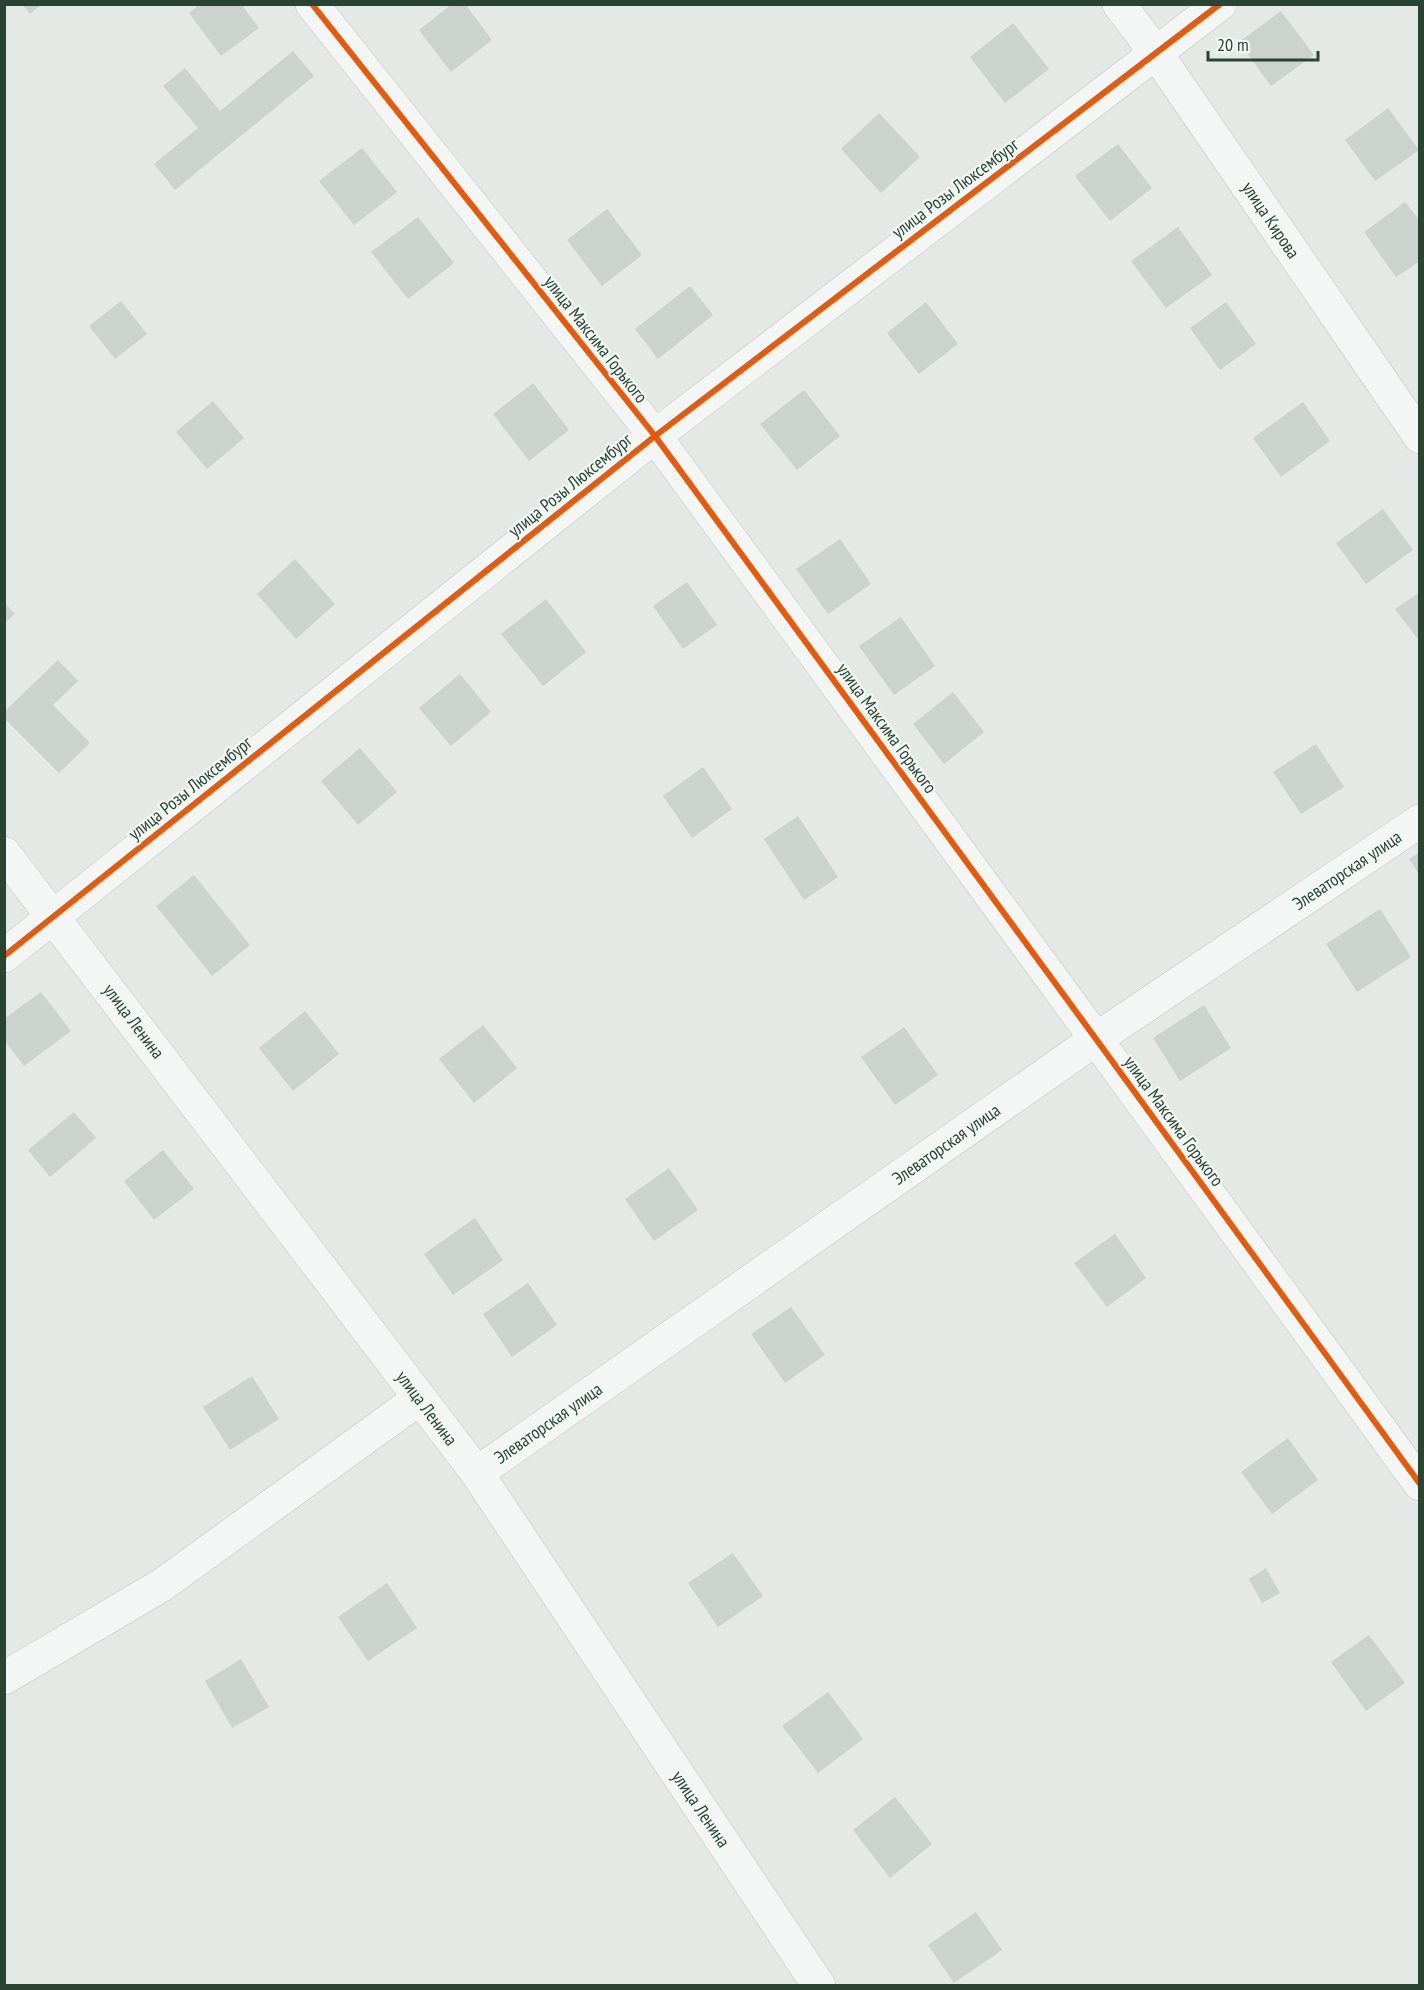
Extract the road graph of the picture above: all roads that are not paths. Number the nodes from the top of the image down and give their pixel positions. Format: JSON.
{"nodes":[{"id":1,"x":312,"y":4,"type":"edge"},
{"id":2,"x":1119,"y":4,"type":"edge"},
{"id":3,"x":1220,"y":4,"type":"edge"},
{"id":4,"x":1156,"y":53,"type":"junction"},
{"id":5,"x":655,"y":436,"type":"junction"},
{"id":6,"x":1419,"y":437,"type":"edge"},
{"id":7,"x":1419,"y":821,"type":"edge"},
{"id":8,"x":4,"y":853,"type":"edge"},
{"id":9,"x":54,"y":916,"type":"junction"},
{"id":10,"x":4,"y":956,"type":"edge"},
{"id":11,"x":1096,"y":1039,"type":"junction"},
{"id":12,"x":420,"y":1398,"type":"junction"},
{"id":13,"x":477,"y":1473,"type":"junction"},
{"id":14,"x":1419,"y":1484,"type":"edge"},
{"id":15,"x":4,"y":1678,"type":"edge"},
{"id":16,"x":819,"y":1986,"type":"edge"}],
"edges":[{"from":1,"to":5,"type":"street","name":"улица Максима Горького"},
{"from":2,"to":4,"type":"street","name":"улица Кирова"},
{"from":3,"to":4,"type":"street","name":"улица Розы Люксембург"},
{"from":4,"to":5,"type":"street","name":"улица Розы Люксембург"},
{"from":4,"to":6,"type":"street","name":"улица Кирова"},
{"from":5,"to":9,"type":"street","name":"улица Розы Люксембург"},
{"from":5,"to":11,"type":"street","name":"улица Максима Горького"},
{"from":7,"to":11,"type":"street","name":"Элеваторская улица"},
{"from":8,"to":9,"type":"street","name":"улица Ленина"},
{"from":9,"to":10,"type":"street","name":"улица Розы Люксембург"},
{"from":9,"to":12,"type":"street","name":"улица Ленина"},
{"from":11,"to":13,"type":"street","name":"Элеваторская улица"},
{"from":11,"to":14,"type":"street","name":"улица Максима Горького"},
{"from":12,"to":13,"type":"street","name":"улица Ленина"},
{"from":12,"to":15,"type":"street"},
{"from":13,"to":16,"type":"street","name":"улица Ленина"}]}
